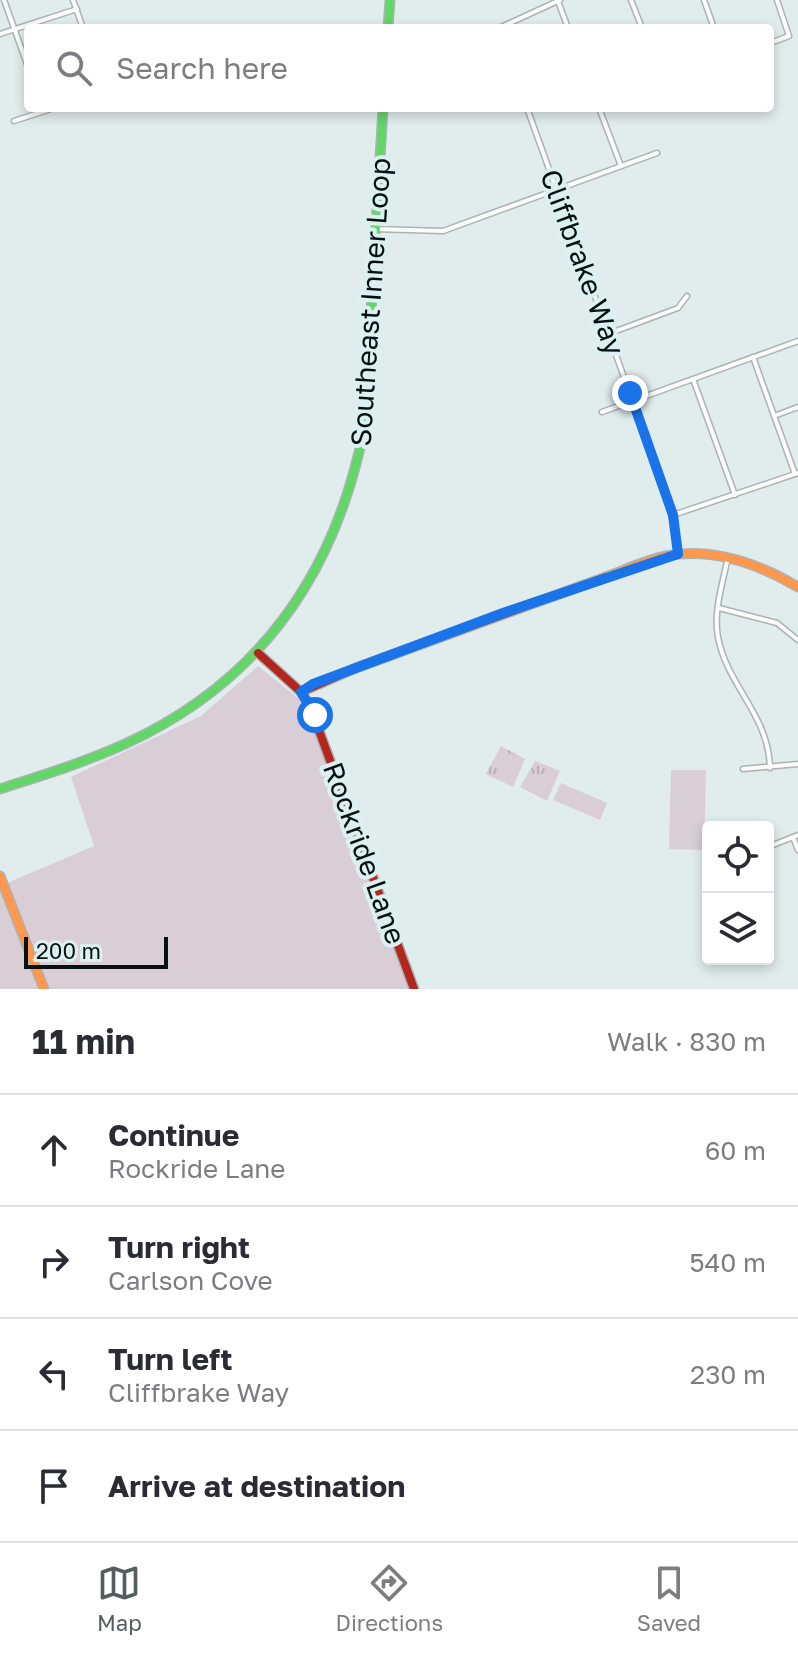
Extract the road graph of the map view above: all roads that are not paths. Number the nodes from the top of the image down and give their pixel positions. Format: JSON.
{"nodes":[{"id":1,"x":4,"y":0,"type":"edge"},
{"id":2,"x":73,"y":0,"type":"edge"},
{"id":3,"x":390,"y":0,"type":"edge"},
{"id":4,"x":559,"y":0,"type":"edge"},
{"id":5,"x":631,"y":0,"type":"edge"},
{"id":6,"x":704,"y":0,"type":"edge"},
{"id":7,"x":777,"y":0,"type":"edge"},
{"id":8,"x":77,"y":9,"type":"junction"},
{"id":9,"x":32,"y":24,"type":"edge"},
{"id":10,"x":82,"y":24,"type":"edge"},
{"id":11,"x":388,"y":24,"type":"edge"},
{"id":12,"x":508,"y":24,"type":"edge"},
{"id":13,"x":567,"y":24,"type":"edge"},
{"id":14,"x":640,"y":24,"type":"edge"},
{"id":15,"x":713,"y":24,"type":"edge"},
{"id":16,"x":24,"y":27,"type":"edge"},
{"id":17,"x":14,"y":30,"type":"junction"},
{"id":18,"x":0,"y":34,"type":"edge"},
{"id":19,"x":774,"y":42,"type":"edge"},
{"id":20,"x":24,"y":56,"type":"edge"},
{"id":21,"x":39,"y":112,"type":"edge"},
{"id":22,"x":383,"y":112,"type":"edge"},
{"id":23,"x":528,"y":112,"type":"edge"},
{"id":24,"x":601,"y":112,"type":"edge"},
{"id":25,"x":14,"y":121,"type":"dead end"},
{"id":26,"x":657,"y":153,"type":"dead end"},
{"id":27,"x":621,"y":166,"type":"junction"},
{"id":28,"x":557,"y":189,"type":"junction"},
{"id":29,"x":374,"y":229,"type":"junction"},
{"id":30,"x":687,"y":296,"type":"dead end"},
{"id":31,"x":608,"y":334,"type":"junction"},
{"id":32,"x":798,"y":341,"type":"edge"},
{"id":33,"x":753,"y":357,"type":"junction"},
{"id":34,"x":693,"y":379,"type":"junction"},
{"id":35,"x":632,"y":401,"type":"junction"},
{"id":36,"x":798,"y":407,"type":"edge"},
{"id":37,"x":602,"y":412,"type":"dead end"},
{"id":38,"x":774,"y":416,"type":"junction"},
{"id":39,"x":796,"y":474,"type":"edge"},
{"id":40,"x":735,"y":495,"type":"junction"},
{"id":41,"x":673,"y":515,"type":"junction"},
{"id":42,"x":678,"y":554,"type":"junction"},
{"id":43,"x":728,"y":557,"type":"junction"},
{"id":44,"x":798,"y":587,"type":"edge"},
{"id":45,"x":719,"y":608,"type":"junction"},
{"id":46,"x":798,"y":640,"type":"edge"},
{"id":47,"x":258,"y":653,"type":"junction"},
{"id":48,"x":301,"y":692,"type":"junction"},
{"id":49,"x":798,"y":764,"type":"edge"},
{"id":50,"x":770,"y":768,"type":"junction"},
{"id":51,"x":743,"y":769,"type":"dead end"},
{"id":52,"x":0,"y":789,"type":"edge"},
{"id":53,"x":796,"y":836,"type":"edge"},
{"id":54,"x":774,"y":845,"type":"edge"},
{"id":55,"x":798,"y":850,"type":"edge"},
{"id":56,"x":0,"y":876,"type":"edge"},
{"id":57,"x":44,"y":989,"type":"edge"},
{"id":58,"x":414,"y":989,"type":"edge"}],
"edges":[{"from":1,"to":17,"type":"street"},
{"from":2,"to":8,"type":"street"},
{"from":3,"to":11,"type":"street"},
{"from":4,"to":12,"type":"street"},
{"from":4,"to":13,"type":"street"},
{"from":5,"to":14,"type":"street"},
{"from":6,"to":15,"type":"street"},
{"from":7,"to":19,"type":"street"},
{"from":8,"to":9,"type":"street"},
{"from":8,"to":10,"type":"street"},
{"from":16,"to":17,"type":"street"},
{"from":17,"to":18,"type":"street"},
{"from":17,"to":20,"type":"street"},
{"from":21,"to":25,"type":"street"},
{"from":22,"to":29,"type":"street","name":"Southeast Inner Loop"},
{"from":23,"to":28,"type":"street","name":"Cliffbrake Way"},
{"from":24,"to":27,"type":"street"},
{"from":26,"to":27,"type":"street"},
{"from":27,"to":28,"type":"street"},
{"from":28,"to":29,"type":"street"},
{"from":28,"to":31,"type":"street","name":"Cliffbrake Way"},
{"from":29,"to":47,"type":"street","name":"Southeast Inner Loop"},
{"from":30,"to":31,"type":"street"},
{"from":31,"to":35,"type":"street","name":"Cliffbrake Way"},
{"from":32,"to":33,"type":"street"},
{"from":33,"to":34,"type":"street"},
{"from":33,"to":38,"type":"street"},
{"from":34,"to":35,"type":"street"},
{"from":34,"to":40,"type":"street"},
{"from":35,"to":37,"type":"street"},
{"from":35,"to":41,"type":"street","name":"Cliffbrake Way"},
{"from":36,"to":38,"type":"street"},
{"from":38,"to":39,"type":"street"},
{"from":39,"to":40,"type":"street"},
{"from":40,"to":41,"type":"street"},
{"from":41,"to":42,"type":"street","name":"Cliffbrake Way"},
{"from":42,"to":43,"type":"street"},
{"from":42,"to":48,"type":"street"},
{"from":43,"to":44,"type":"street"},
{"from":43,"to":45,"type":"street"},
{"from":45,"to":46,"type":"street"},
{"from":45,"to":50,"type":"street"},
{"from":47,"to":48,"type":"street","name":"Rockride Lane"},
{"from":47,"to":52,"type":"street","name":"Southeast Inner Loop"},
{"from":48,"to":58,"type":"street","name":"Rockride Lane"},
{"from":49,"to":50,"type":"street"},
{"from":50,"to":51,"type":"street"},
{"from":53,"to":54,"type":"street"},
{"from":53,"to":55,"type":"street"},
{"from":56,"to":57,"type":"street"}]}
